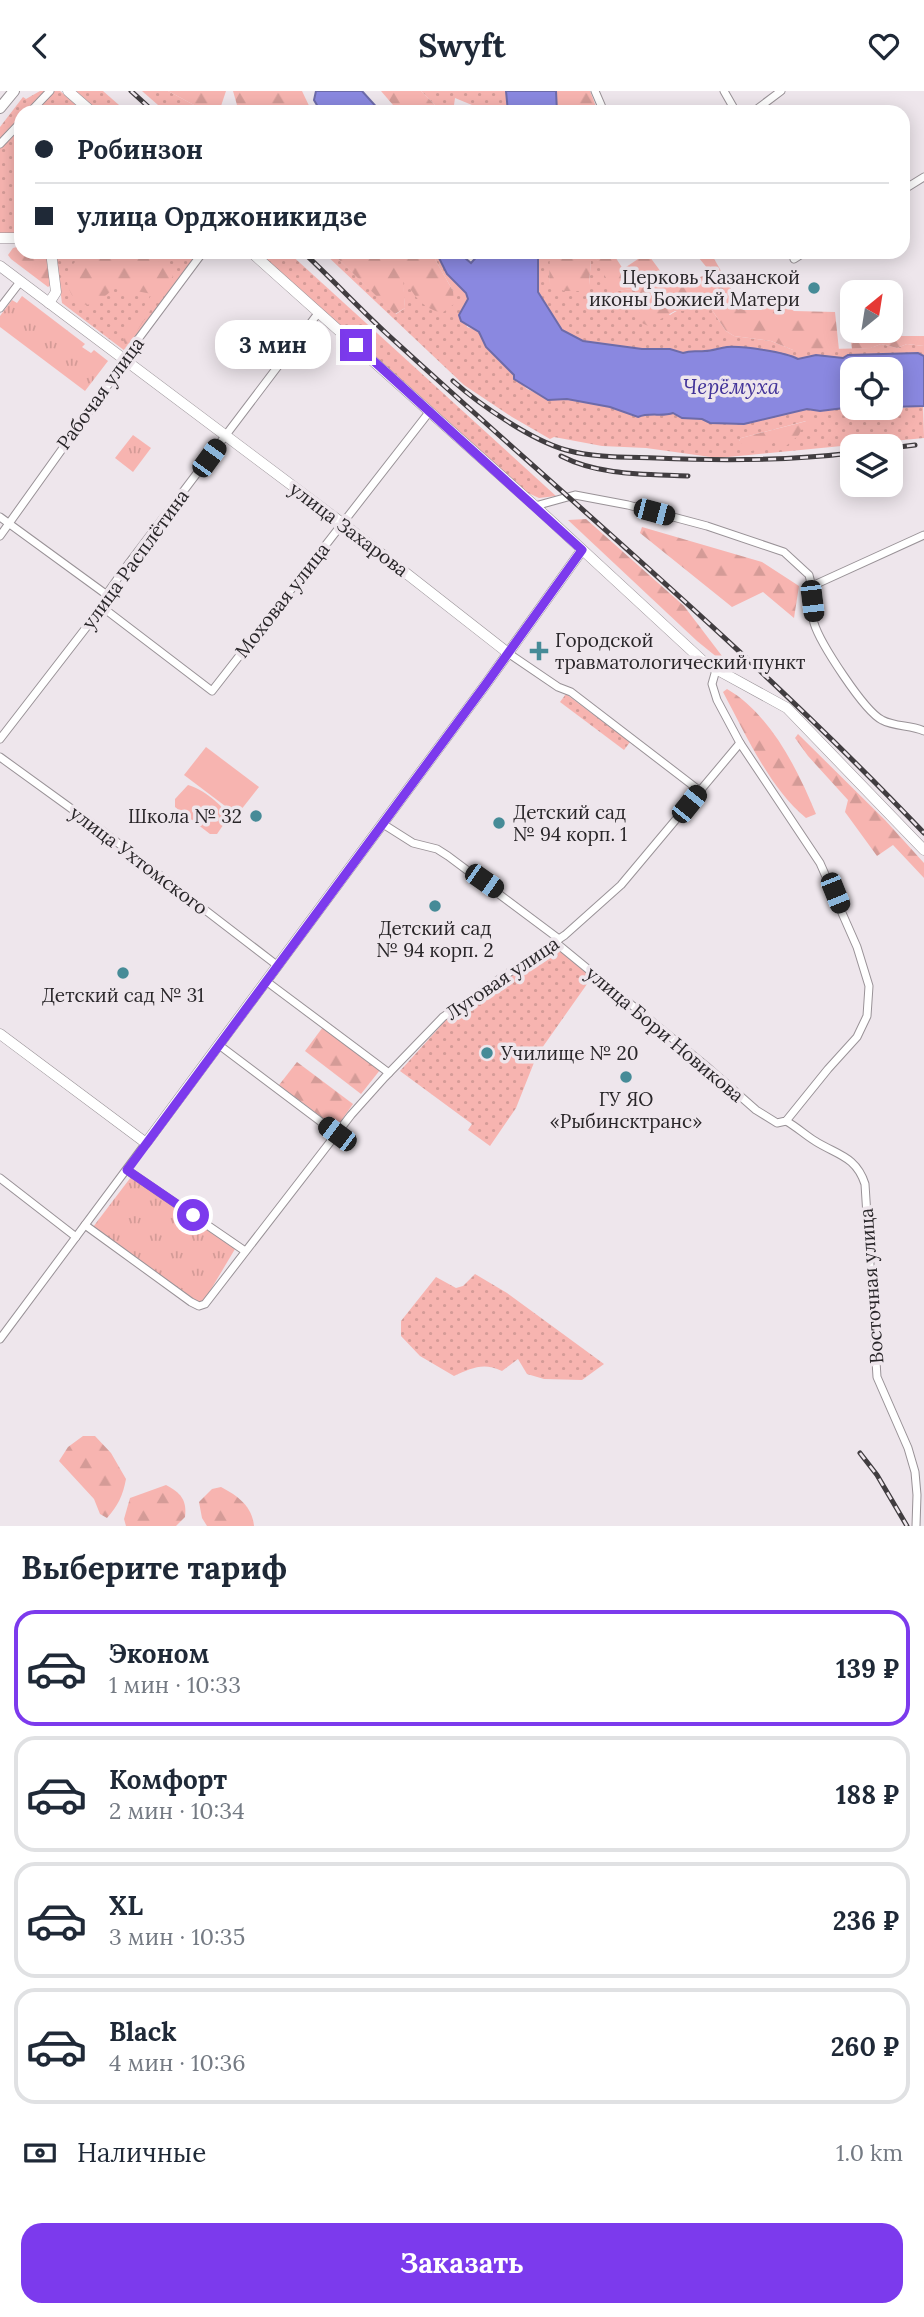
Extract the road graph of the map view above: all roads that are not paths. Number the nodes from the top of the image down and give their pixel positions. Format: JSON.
{"nodes":[{"id":1,"x":13,"y":91,"type":"edge"},
{"id":2,"x":50,"y":91,"type":"edge"},
{"id":3,"x":68,"y":91,"type":"edge"},
{"id":4,"x":782,"y":91,"type":"edge"},
{"id":5,"x":37,"y":105,"type":"edge"},
{"id":6,"x":84,"y":105,"type":"edge"},
{"id":7,"x":763,"y":105,"type":"edge"},
{"id":8,"x":0,"y":108,"type":"edge"},
{"id":9,"x":14,"y":129,"type":"edge"},
{"id":10,"x":0,"y":144,"type":"edge"},
{"id":11,"x":52,"y":259,"type":"edge"},
{"id":12,"x":198,"y":259,"type":"edge"},
{"id":13,"x":259,"y":259,"type":"edge"},
{"id":14,"x":0,"y":266,"type":"edge"},
{"id":15,"x":20,"y":282,"type":"junction"},
{"id":16,"x":50,"y":303,"type":"junction"},
{"id":17,"x":0,"y":308,"type":"edge"},
{"id":18,"x":319,"y":312,"type":"junction"},
{"id":19,"x":124,"y":360,"type":"junction"},
{"id":20,"x":430,"y":411,"type":"junction"},
{"id":21,"x":226,"y":436,"type":"junction"},
{"id":22,"x":536,"y":506,"type":"junction"},
{"id":23,"x":0,"y":517,"type":"edge"},
{"id":24,"x":8,"y":522,"type":"junction"},
{"id":25,"x":342,"y":523,"type":"junction"},
{"id":26,"x":924,"y":535,"type":"edge"},
{"id":27,"x":0,"y":536,"type":"edge"},
{"id":28,"x":582,"y":550,"type":"junction"},
{"id":29,"x":812,"y":586,"type":"junction"},
{"id":30,"x":107,"y":595,"type":"junction"},
{"id":31,"x":102,"y":607,"type":"junction"},
{"id":32,"x":508,"y":653,"type":"junction"},
{"id":33,"x":716,"y":670,"type":"junction"},
{"id":34,"x":924,"y":731,"type":"edge"},
{"id":35,"x":0,"y":739,"type":"edge"},
{"id":36,"x":740,"y":743,"type":"junction"},
{"id":37,"x":0,"y":757,"type":"edge"},
{"id":38,"x":700,"y":791,"type":"junction"},
{"id":39,"x":383,"y":824,"type":"junction"},
{"id":40,"x":924,"y":850,"type":"edge"},
{"id":41,"x":557,"y":940,"type":"junction"},
{"id":42,"x":278,"y":966,"type":"junction"},
{"id":43,"x":266,"y":981,"type":"junction"},
{"id":44,"x":0,"y":1034,"type":"edge"},
{"id":45,"x":219,"y":1045,"type":"junction"},
{"id":46,"x":389,"y":1073,"type":"junction"},
{"id":47,"x":786,"y":1121,"type":"junction"},
{"id":48,"x":337,"y":1134,"type":"junction"},
{"id":49,"x":146,"y":1143,"type":"junction"},
{"id":50,"x":127,"y":1170,"type":"junction"},
{"id":51,"x":0,"y":1178,"type":"edge"},
{"id":52,"x":85,"y":1225,"type":"junction"},
{"id":53,"x":76,"y":1237,"type":"junction"},
{"id":54,"x":245,"y":1251,"type":"junction"},
{"id":55,"x":0,"y":1339,"type":"edge"},
{"id":56,"x":916,"y":1526,"type":"edge"}],
"edges":[{"from":1,"to":8,"type":"main road"},
{"from":2,"to":5,"type":"street"},
{"from":3,"to":6,"type":"street"},
{"from":4,"to":7,"type":"street"},
{"from":9,"to":10,"type":"street"},
{"from":11,"to":16,"type":"street"},
{"from":12,"to":19,"type":"street","name":"Рабочая улица"},
{"from":13,"to":18,"type":"street"},
{"from":14,"to":15,"type":"street","name":"улица Захарова"},
{"from":15,"to":16,"type":"street","name":"улица Захарова"},
{"from":15,"to":17,"type":"street"},
{"from":16,"to":19,"type":"street","name":"улица Захарова"},
{"from":18,"to":20,"type":"street"},
{"from":18,"to":21,"type":"street","name":"улица Расплётина"},
{"from":19,"to":21,"type":"street","name":"улица Захарова"},
{"from":19,"to":24,"type":"street","name":"Рабочая улица"},
{"from":20,"to":22,"type":"street"},
{"from":20,"to":25,"type":"street","name":"Моховая улица"},
{"from":21,"to":25,"type":"street","name":"улица Захарова"},
{"from":21,"to":30,"type":"street","name":"улица Расплётина"},
{"from":22,"to":28,"type":"street"},
{"from":22,"to":29,"type":"street"},
{"from":23,"to":24,"type":"street"},
{"from":24,"to":27,"type":"street","name":"Рабочая улица"},
{"from":24,"to":30,"type":"street"},
{"from":25,"to":31,"type":"street","name":"Моховая улица"},
{"from":25,"to":32,"type":"street","name":"улица Захарова"},
{"from":26,"to":29,"type":"street"},
{"from":28,"to":32,"type":"street"},
{"from":28,"to":33,"type":"street"},
{"from":29,"to":34,"type":"street"},
{"from":30,"to":31,"type":"street","name":"улица Расплётина"},
{"from":31,"to":35,"type":"street","name":"улица Расплётина"},
{"from":32,"to":38,"type":"street","name":"улица Захарова"},
{"from":32,"to":39,"type":"street"},
{"from":33,"to":36,"type":"street"},
{"from":33,"to":40,"type":"street"},
{"from":36,"to":38,"type":"street","name":"Луговая улица"},
{"from":36,"to":47,"type":"street"},
{"from":37,"to":42,"type":"street","name":"улица Ухтомского"},
{"from":38,"to":41,"type":"street","name":"Луговая улица"},
{"from":39,"to":41,"type":"street","name":"улица Бори Новикова"},
{"from":39,"to":42,"type":"street"},
{"from":41,"to":46,"type":"street","name":"Луговая улица"},
{"from":41,"to":47,"type":"street","name":"улица Бори Новикова"},
{"from":42,"to":43,"type":"street"},
{"from":43,"to":45,"type":"street"},
{"from":43,"to":46,"type":"street"},
{"from":44,"to":49,"type":"street"},
{"from":45,"to":48,"type":"street"},
{"from":45,"to":49,"type":"street"},
{"from":46,"to":48,"type":"street","name":"Луговая улица"},
{"from":47,"to":56,"type":"street","name":"Восточная улица"},
{"from":48,"to":54,"type":"street","name":"Луговая улица"},
{"from":49,"to":50,"type":"street"},
{"from":50,"to":52,"type":"street"},
{"from":50,"to":54,"type":"street"},
{"from":51,"to":53,"type":"street"},
{"from":52,"to":53,"type":"street"},
{"from":52,"to":54,"type":"street","name":"Луговая улица"},
{"from":53,"to":55,"type":"street"}]}
